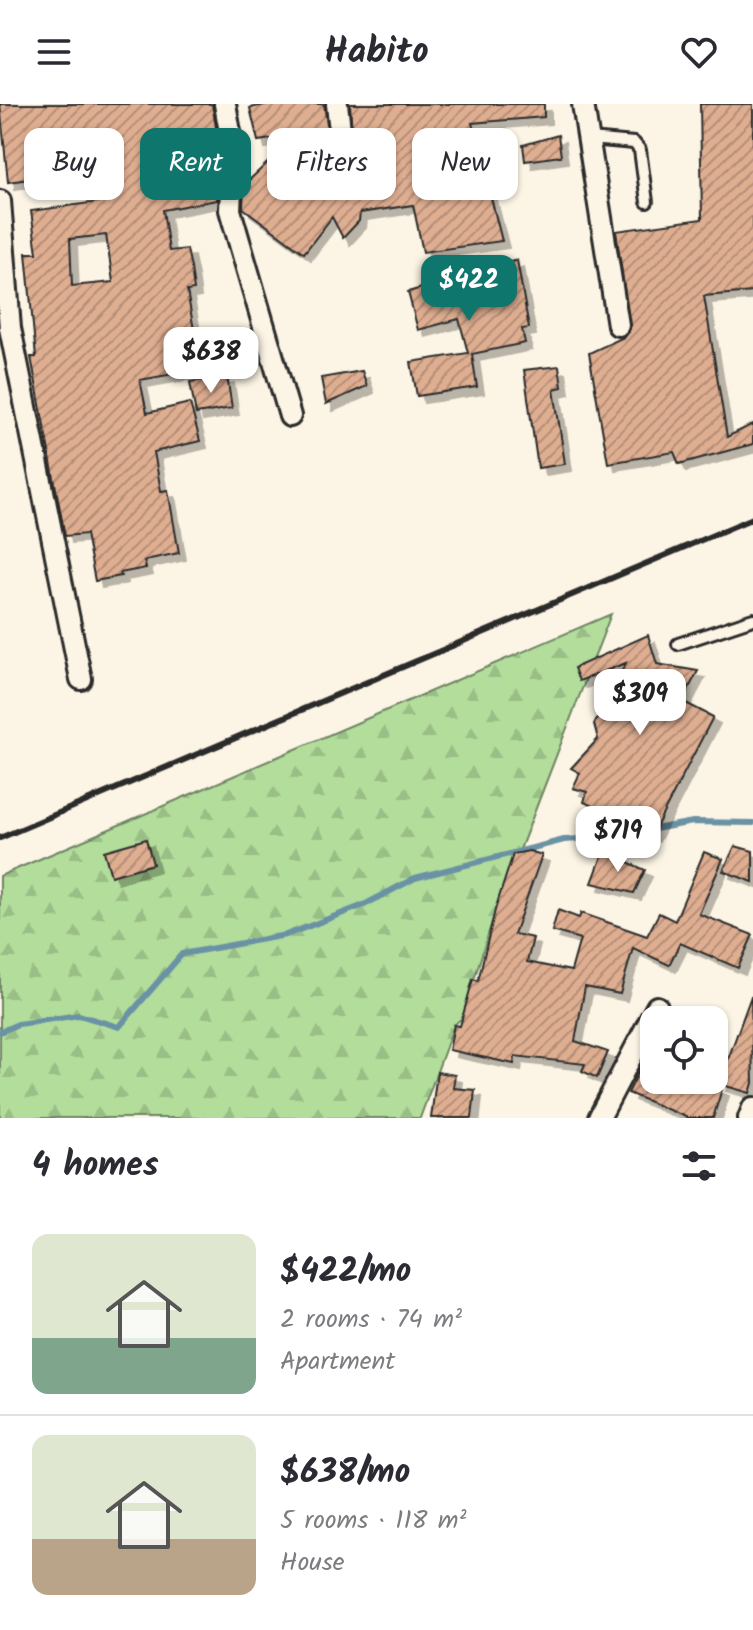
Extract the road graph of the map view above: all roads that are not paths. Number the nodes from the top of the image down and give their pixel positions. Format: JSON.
{"nodes":[{"id":1,"x":225,"y":104,"type":"edge"},
{"id":2,"x":337,"y":104,"type":"edge"},
{"id":3,"x":583,"y":104,"type":"edge"},
{"id":4,"x":340,"y":128,"type":"edge"},
{"id":5,"x":590,"y":139,"type":"junction"},
{"id":6,"x":0,"y":201,"type":"edge"},
{"id":7,"x":647,"y":202,"type":"dead end"},
{"id":8,"x":618,"y":325,"type":"dead end"},
{"id":9,"x":5,"y":329,"type":"edge"},
{"id":10,"x":290,"y":416,"type":"dead end"},
{"id":11,"x":753,"y":619,"type":"edge"},
{"id":12,"x":678,"y":644,"type":"dead end"},
{"id":13,"x":81,"y":679,"type":"dead end"},
{"id":14,"x":640,"y":1040,"type":"edge"},
{"id":15,"x":753,"y":1108,"type":"edge"},
{"id":16,"x":599,"y":1118,"type":"edge"},
{"id":17,"x":749,"y":1118,"type":"edge"}],
"edges":[{"from":1,"to":10,"type":"street"},
{"from":2,"to":4,"type":"street"},
{"from":3,"to":5,"type":"street"},
{"from":5,"to":7,"type":"lane"},
{"from":5,"to":8,"type":"street"},
{"from":6,"to":9,"type":"street"},
{"from":9,"to":13,"type":"street"},
{"from":11,"to":12,"type":"lane"},
{"from":14,"to":16,"type":"street"},
{"from":15,"to":17,"type":"street"}]}
